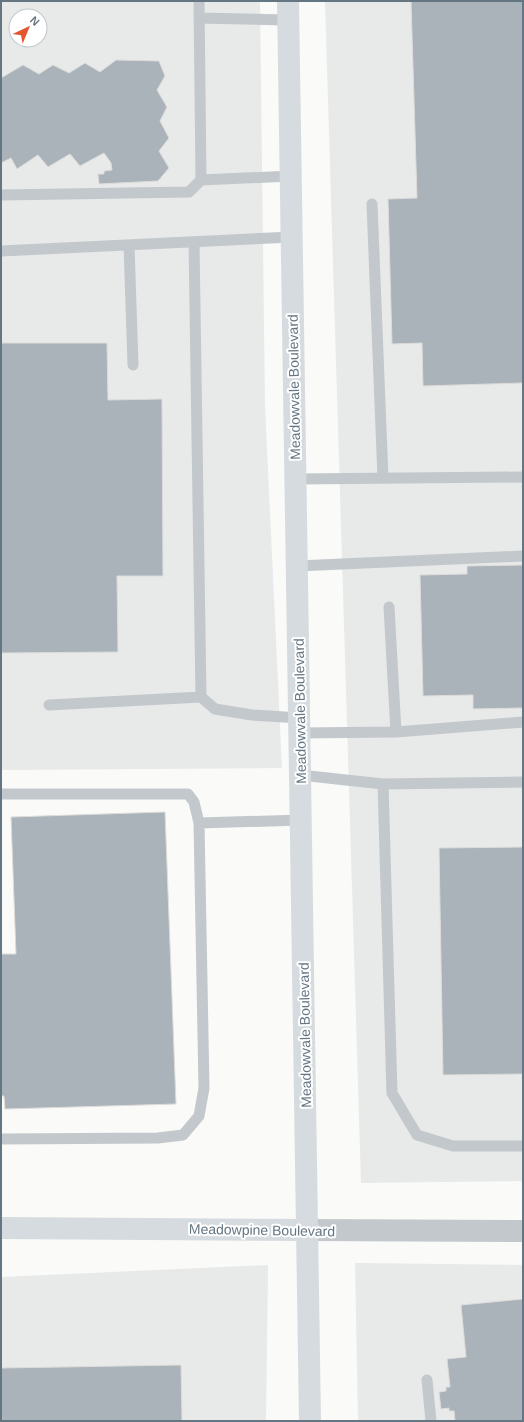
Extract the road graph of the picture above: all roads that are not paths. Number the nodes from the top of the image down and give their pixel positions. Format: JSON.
{"nodes":[{"id":1,"x":199,"y":1,"type":"edge"},
{"id":2,"x":288,"y":10,"type":"edge"},
{"id":3,"x":199,"y":18,"type":"junction"},
{"id":4,"x":290,"y":176,"type":"junction"},
{"id":5,"x":201,"y":180,"type":"junction"},
{"id":6,"x":1,"y":195,"type":"edge"},
{"id":7,"x":372,"y":204,"type":"dead end"},
{"id":8,"x":292,"y":237,"type":"junction"},
{"id":9,"x":194,"y":242,"type":"junction"},
{"id":10,"x":129,"y":245,"type":"junction"},
{"id":11,"x":1,"y":251,"type":"edge"},
{"id":12,"x":133,"y":365,"type":"dead end"},
{"id":13,"x":523,"y":477,"type":"edge"},
{"id":14,"x":383,"y":478,"type":"junction"},
{"id":15,"x":296,"y":479,"type":"junction"},
{"id":16,"x":523,"y":556,"type":"edge"},
{"id":17,"x":297,"y":566,"type":"junction"},
{"id":18,"x":389,"y":607,"type":"dead end"},
{"id":19,"x":202,"y":697,"type":"junction"},
{"id":20,"x":49,"y":705,"type":"dead end"},
{"id":21,"x":523,"y":722,"type":"edge"},
{"id":22,"x":300,"y":725,"type":"junction"},
{"id":23,"x":396,"y":732,"type":"junction"},
{"id":24,"x":300,"y":775,"type":"junction"},
{"id":25,"x":523,"y":782,"type":"edge"},
{"id":26,"x":383,"y":784,"type":"junction"},
{"id":27,"x":1,"y":794,"type":"edge"},
{"id":28,"x":302,"y":820,"type":"junction"},
{"id":29,"x":199,"y":823,"type":"junction"},
{"id":30,"x":1,"y":1139,"type":"edge"},
{"id":31,"x":523,"y":1146,"type":"edge"},
{"id":32,"x":1,"y":1228,"type":"edge"},
{"id":33,"x":309,"y":1230,"type":"junction"},
{"id":34,"x":523,"y":1231,"type":"edge"},
{"id":35,"x":427,"y":1380,"type":"dead end"},
{"id":36,"x":310,"y":1421,"type":"edge"},
{"id":37,"x":431,"y":1421,"type":"edge"}],
"edges":[{"from":1,"to":3,"type":"lane"},
{"from":2,"to":3,"type":"lane"},
{"from":2,"to":4,"type":"main road","name":"Meadowvale Boulevard"},
{"from":3,"to":5,"type":"lane"},
{"from":4,"to":5,"type":"lane"},
{"from":4,"to":8,"type":"main road","name":"Meadowvale Boulevard"},
{"from":5,"to":6,"type":"lane"},
{"from":7,"to":14,"type":"lane"},
{"from":8,"to":9,"type":"lane"},
{"from":8,"to":15,"type":"main road","name":"Meadowvale Boulevard"},
{"from":9,"to":10,"type":"lane"},
{"from":9,"to":19,"type":"lane"},
{"from":10,"to":11,"type":"lane"},
{"from":10,"to":12,"type":"lane"},
{"from":13,"to":14,"type":"lane"},
{"from":14,"to":15,"type":"lane"},
{"from":15,"to":17,"type":"main road","name":"Meadowvale Boulevard"},
{"from":16,"to":17,"type":"lane"},
{"from":17,"to":22,"type":"main road","name":"Meadowvale Boulevard"},
{"from":18,"to":23,"type":"lane"},
{"from":19,"to":20,"type":"lane"},
{"from":19,"to":22,"type":"lane"},
{"from":21,"to":23,"type":"lane"},
{"from":22,"to":23,"type":"lane"},
{"from":22,"to":24,"type":"main road","name":"Meadowvale Boulevard"},
{"from":24,"to":26,"type":"lane"},
{"from":24,"to":28,"type":"main road","name":"Meadowvale Boulevard"},
{"from":25,"to":26,"type":"lane"},
{"from":26,"to":31,"type":"lane"},
{"from":27,"to":29,"type":"lane"},
{"from":28,"to":29,"type":"lane"},
{"from":28,"to":33,"type":"main road","name":"Meadowvale Boulevard"},
{"from":29,"to":30,"type":"lane"},
{"from":32,"to":33,"type":"main road","name":"Meadowpine Boulevard"},
{"from":33,"to":34,"type":"street","name":"Meadowpine Boulevard"},
{"from":33,"to":36,"type":"main road","name":"Meadowvale Boulevard"},
{"from":35,"to":37,"type":"lane"}]}
